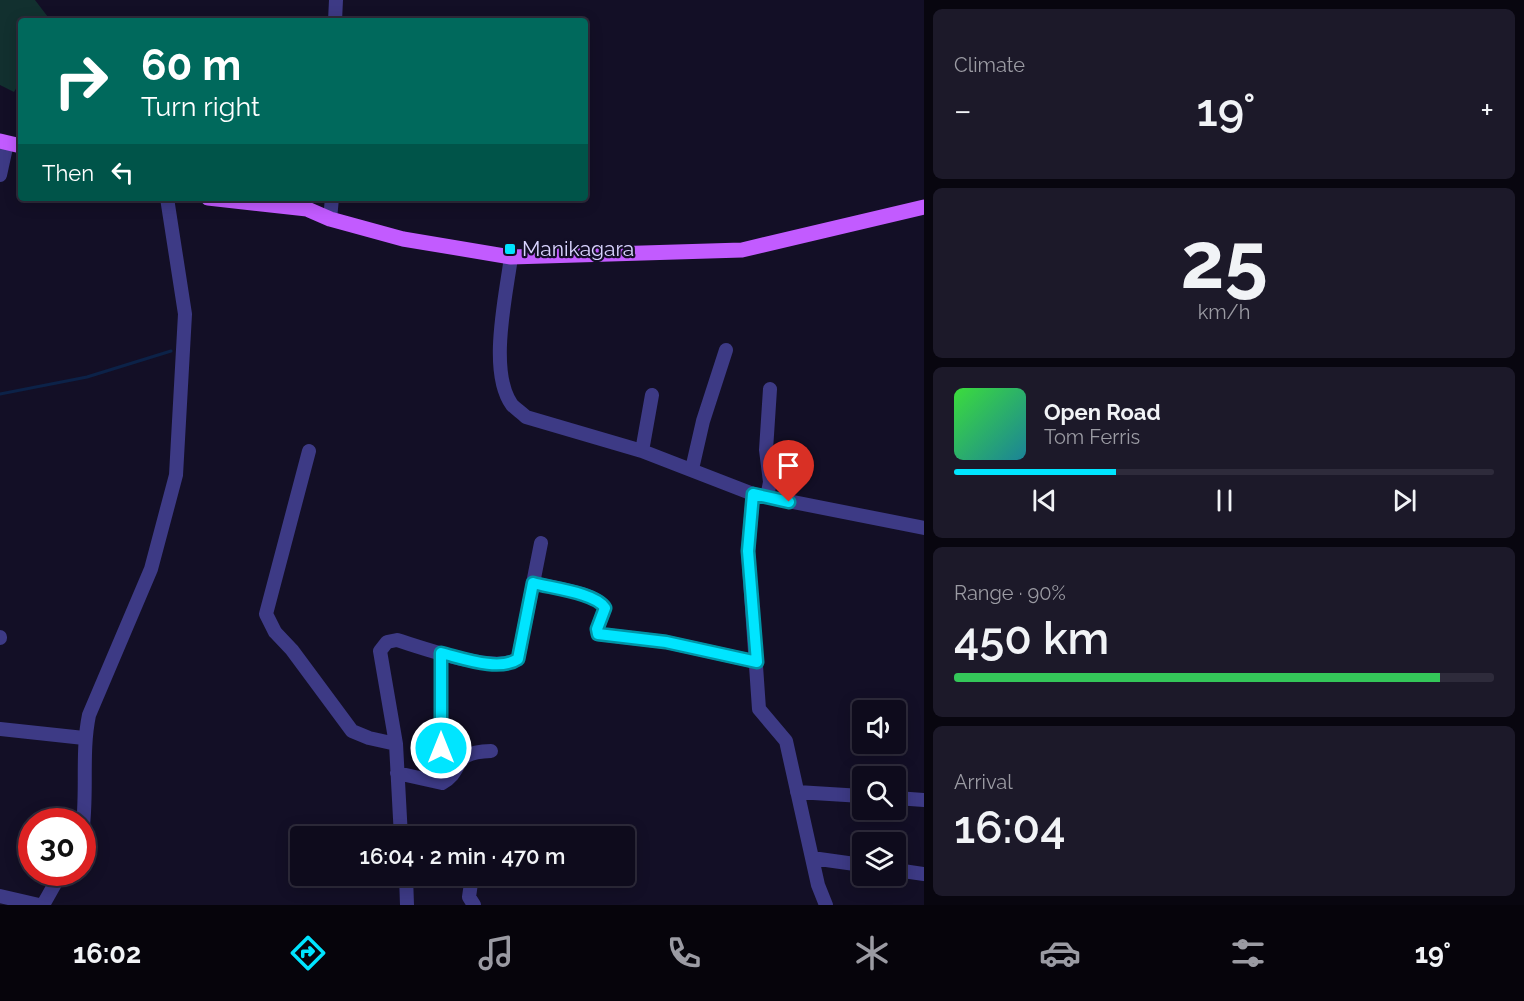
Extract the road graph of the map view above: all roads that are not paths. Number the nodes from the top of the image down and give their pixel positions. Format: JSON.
{"nodes":[{"id":1,"x":336,"y":0,"type":"edge"},
{"id":2,"x":335,"y":18,"type":"edge"},
{"id":3,"x":10,"y":143,"type":"edge"},
{"id":4,"x":0,"y":176,"type":"edge"},
{"id":5,"x":167,"y":201,"type":"edge"},
{"id":6,"x":235,"y":201,"type":"edge"},
{"id":7,"x":332,"y":201,"type":"edge"},
{"id":8,"x":924,"y":207,"type":"edge"},
{"id":9,"x":330,"y":219,"type":"junction"},
{"id":10,"x":511,"y":257,"type":"junction"},
{"id":11,"x":726,"y":350,"type":"dead end"},
{"id":12,"x":770,"y":389,"type":"dead end"},
{"id":13,"x":652,"y":395,"type":"dead end"},
{"id":14,"x":309,"y":451,"type":"dead end"},
{"id":15,"x":642,"y":451,"type":"junction"},
{"id":16,"x":692,"y":469,"type":"junction"},
{"id":17,"x":753,"y":494,"type":"junction"},
{"id":18,"x":767,"y":497,"type":"junction"},
{"id":19,"x":924,"y":528,"type":"edge"},
{"id":20,"x":541,"y":543,"type":"dead end"},
{"id":21,"x":533,"y":583,"type":"junction"},
{"id":22,"x":441,"y":653,"type":"junction"},
{"id":23,"x":757,"y":662,"type":"junction"},
{"id":24,"x":1,"y":731,"type":"edge"},
{"id":25,"x":84,"y":738,"type":"junction"},
{"id":26,"x":396,"y":744,"type":"junction"},
{"id":27,"x":441,"y":748,"type":"dead end"},
{"id":28,"x":492,"y":751,"type":"dead end"},
{"id":29,"x":398,"y":773,"type":"junction"},
{"id":30,"x":797,"y":792,"type":"junction"},
{"id":31,"x":852,"y":795,"type":"edge"},
{"id":32,"x":906,"y":799,"type":"edge"},
{"id":33,"x":924,"y":800,"type":"edge"},
{"id":34,"x":84,"y":808,"type":"edge"},
{"id":35,"x":400,"y":826,"type":"edge"},
{"id":36,"x":812,"y":858,"type":"junction"},
{"id":37,"x":852,"y":864,"type":"edge"},
{"id":38,"x":906,"y":871,"type":"edge"},
{"id":39,"x":924,"y":874,"type":"edge"},
{"id":40,"x":53,"y":886,"type":"edge"},
{"id":41,"x":406,"y":886,"type":"edge"},
{"id":42,"x":471,"y":886,"type":"edge"},
{"id":43,"x":0,"y":896,"type":"edge"},
{"id":44,"x":41,"y":905,"type":"edge"},
{"id":45,"x":407,"y":905,"type":"edge"},
{"id":46,"x":474,"y":905,"type":"edge"},
{"id":47,"x":826,"y":905,"type":"edge"}],
"edges":[{"from":1,"to":2,"type":"street"},
{"from":3,"to":4,"type":"street"},
{"from":5,"to":25,"type":"street"},
{"from":6,"to":9,"type":"main road"},
{"from":7,"to":9,"type":"street"},
{"from":8,"to":10,"type":"main road"},
{"from":9,"to":10,"type":"main road"},
{"from":10,"to":15,"type":"street"},
{"from":11,"to":16,"type":"street"},
{"from":12,"to":18,"type":"street"},
{"from":13,"to":15,"type":"street"},
{"from":14,"to":26,"type":"street"},
{"from":15,"to":16,"type":"street"},
{"from":16,"to":17,"type":"street"},
{"from":17,"to":18,"type":"street"},
{"from":17,"to":23,"type":"street"},
{"from":18,"to":19,"type":"street"},
{"from":20,"to":21,"type":"street"},
{"from":21,"to":22,"type":"street"},
{"from":21,"to":23,"type":"street"},
{"from":22,"to":26,"type":"street"},
{"from":22,"to":27,"type":"street"},
{"from":23,"to":30,"type":"street"},
{"from":24,"to":25,"type":"street"},
{"from":25,"to":34,"type":"street"},
{"from":26,"to":29,"type":"street"},
{"from":28,"to":29,"type":"street"},
{"from":29,"to":35,"type":"street"},
{"from":30,"to":31,"type":"street"},
{"from":30,"to":36,"type":"street"},
{"from":32,"to":33,"type":"street"},
{"from":36,"to":37,"type":"street"},
{"from":36,"to":47,"type":"street"},
{"from":38,"to":39,"type":"street"},
{"from":40,"to":44,"type":"street"},
{"from":41,"to":45,"type":"street"},
{"from":42,"to":46,"type":"street"},
{"from":43,"to":44,"type":"street"}]}
